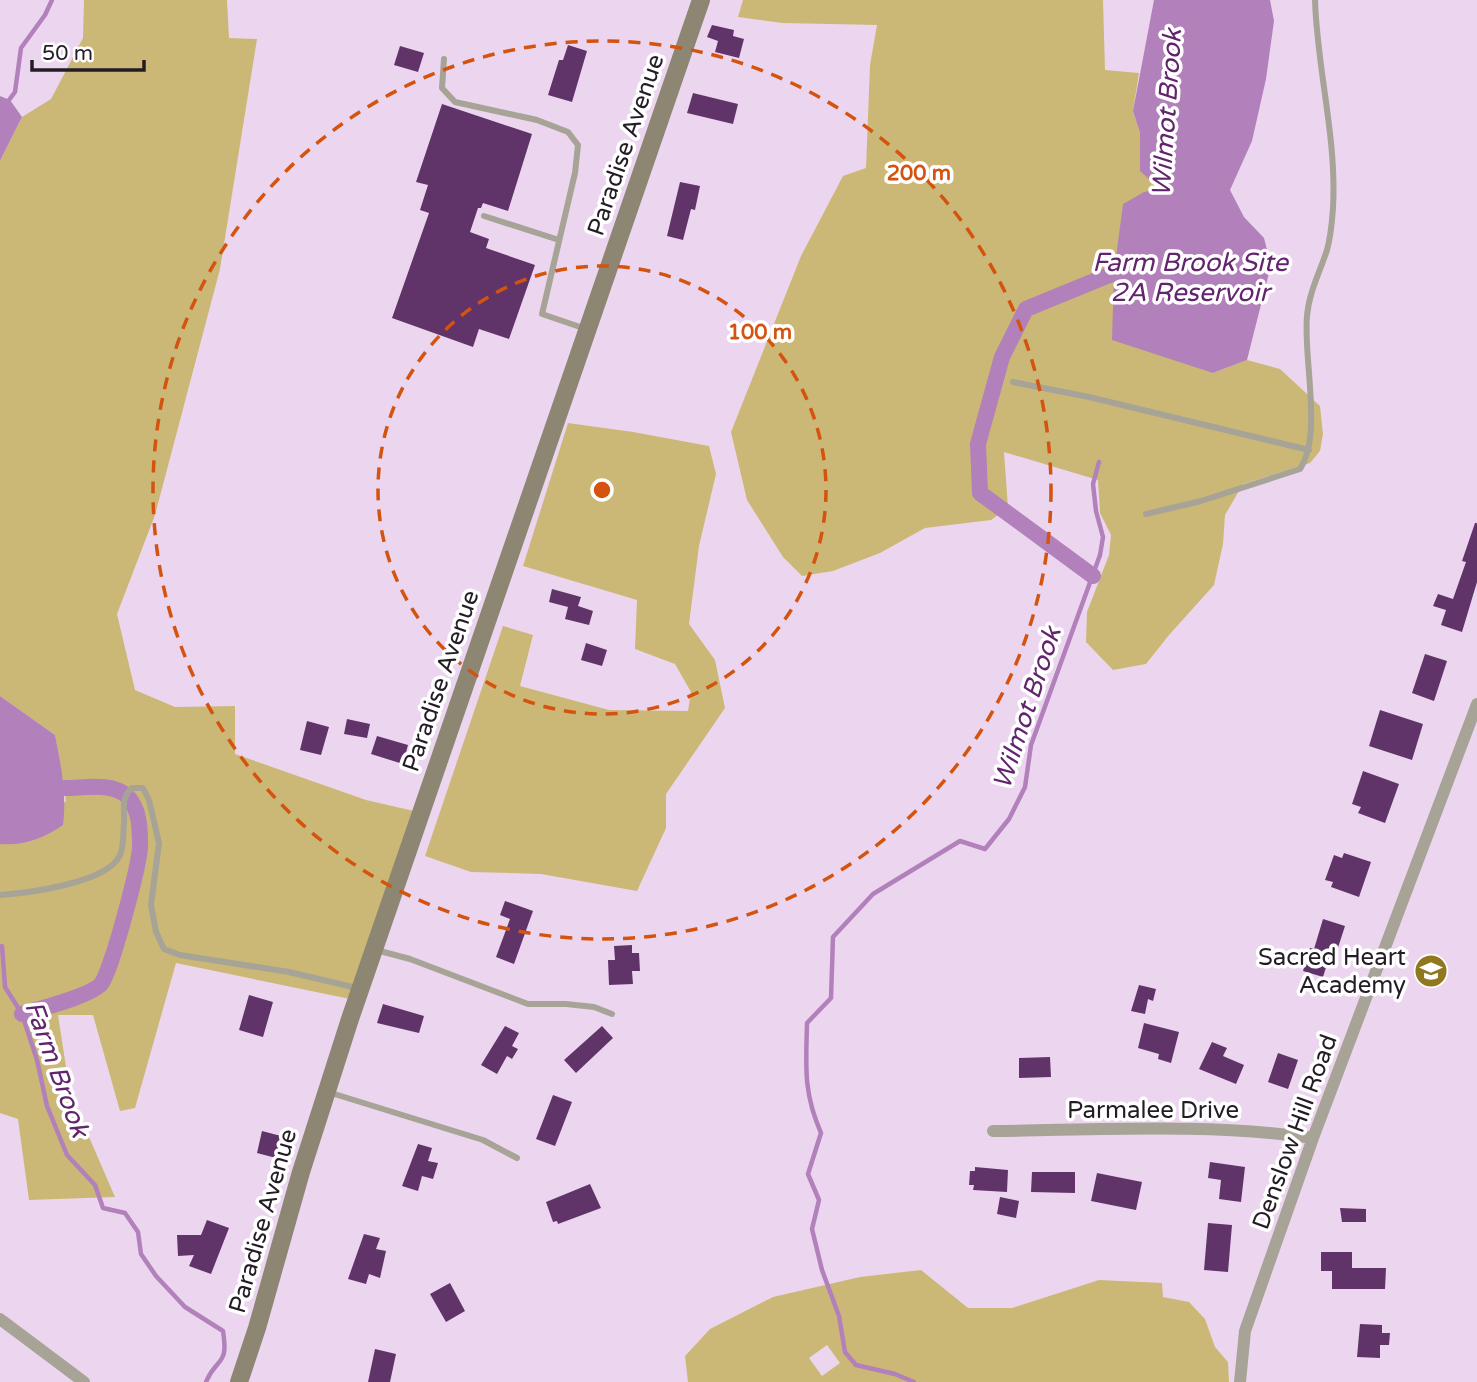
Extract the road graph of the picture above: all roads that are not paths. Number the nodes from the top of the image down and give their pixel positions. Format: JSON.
{"nodes":[{"id":1,"x":701,"y":0,"type":"edge"},
{"id":2,"x":1315,"y":0,"type":"edge"},
{"id":3,"x":444,"y":59,"type":"dead end"},
{"id":4,"x":484,"y":216,"type":"dead end"},
{"id":5,"x":559,"y":240,"type":"junction"},
{"id":6,"x":588,"y":330,"type":"junction"},
{"id":7,"x":1013,"y":382,"type":"dead end"},
{"id":8,"x":1309,"y":450,"type":"junction"},
{"id":9,"x":1146,"y":514,"type":"dead end"},
{"id":10,"x":1477,"y":704,"type":"edge"},
{"id":11,"x":0,"y":895,"type":"edge"},
{"id":12,"x":374,"y":950,"type":"junction"},
{"id":13,"x":361,"y":989,"type":"junction"},
{"id":14,"x":612,"y":1014,"type":"dead end"},
{"id":15,"x":327,"y":1091,"type":"junction"},
{"id":16,"x":993,"y":1131,"type":"dead end"},
{"id":17,"x":1313,"y":1138,"type":"junction"},
{"id":18,"x":517,"y":1158,"type":"dead end"},
{"id":19,"x":1,"y":1321,"type":"edge"},
{"id":20,"x":84,"y":1382,"type":"edge"},
{"id":21,"x":239,"y":1382,"type":"edge"},
{"id":22,"x":1240,"y":1382,"type":"edge"}],
"edges":[{"from":1,"to":6,"type":"street","name":"Paradise Avenue"},
{"from":2,"to":8,"type":"lane"},
{"from":3,"to":5,"type":"lane"},
{"from":4,"to":5,"type":"lane"},
{"from":5,"to":6,"type":"lane"},
{"from":6,"to":12,"type":"street","name":"Paradise Avenue"},
{"from":7,"to":8,"type":"lane"},
{"from":8,"to":9,"type":"lane"},
{"from":10,"to":17,"type":"street","name":"Denslow Hill Road"},
{"from":11,"to":13,"type":"lane"},
{"from":12,"to":13,"type":"street","name":"Paradise Avenue"},
{"from":12,"to":14,"type":"lane"},
{"from":13,"to":15,"type":"street","name":"Paradise Avenue"},
{"from":15,"to":18,"type":"lane"},
{"from":15,"to":21,"type":"street","name":"Paradise Avenue"},
{"from":16,"to":17,"type":"street","name":"Parmalee Drive"},
{"from":17,"to":22,"type":"street","name":"Denslow Hill Road"},
{"from":19,"to":20,"type":"street"}]}
